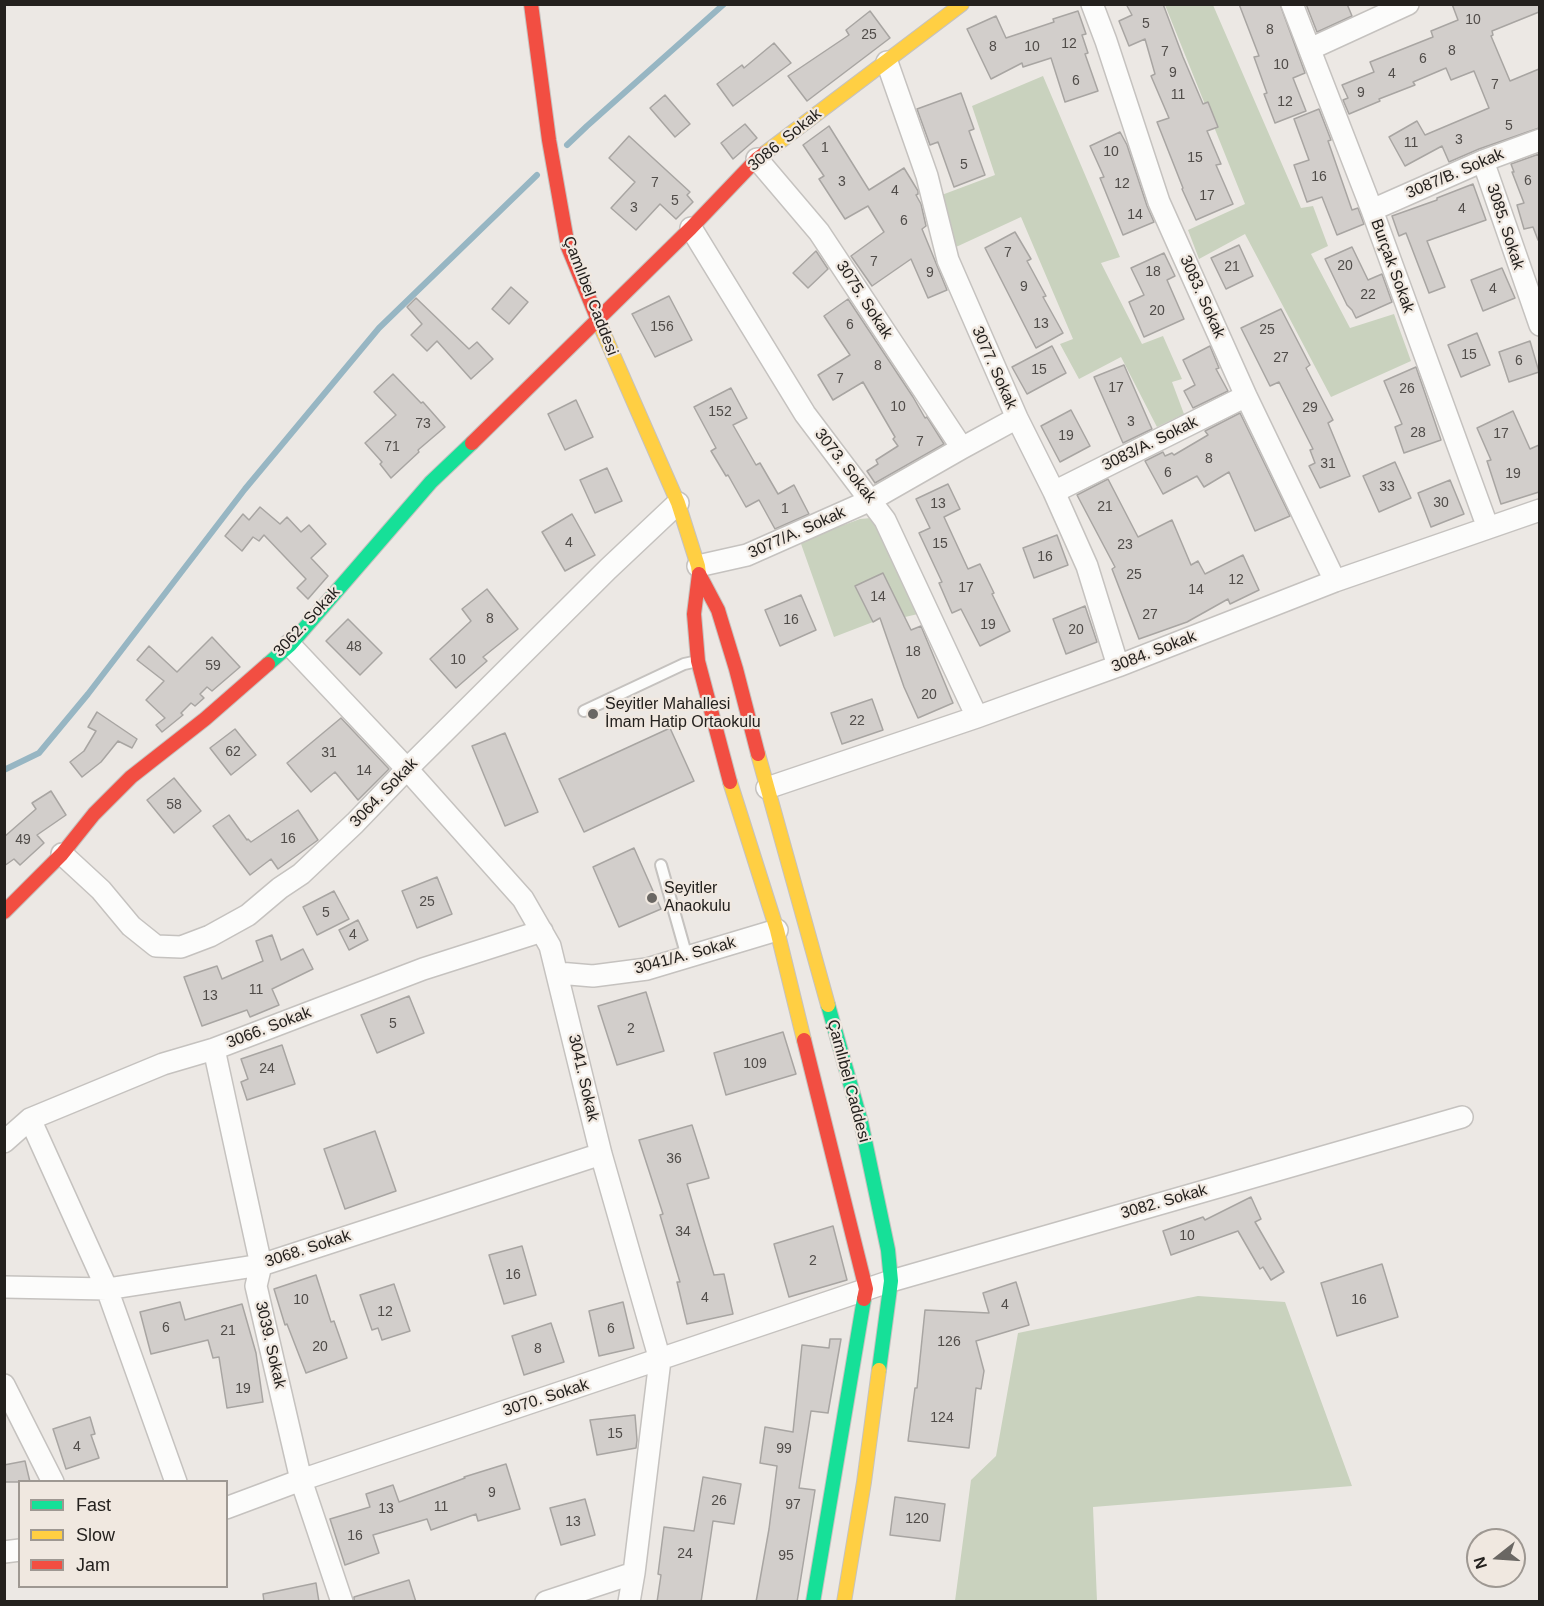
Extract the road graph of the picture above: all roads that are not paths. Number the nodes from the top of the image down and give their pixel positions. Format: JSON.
{"nodes":[{"id":1,"x":531,"y":4,"type":"edge"},
{"id":2,"x":962,"y":4,"type":"edge"},
{"id":3,"x":1092,"y":4,"type":"edge"},
{"id":4,"x":1292,"y":4,"type":"edge"},
{"id":5,"x":1408,"y":4,"type":"edge"},
{"id":6,"x":1310,"y":49,"type":"junction"},
{"id":7,"x":887,"y":62,"type":"junction"},
{"id":8,"x":1539,"y":140,"type":"edge"},
{"id":9,"x":757,"y":159,"type":"junction"},
{"id":10,"x":1483,"y":161,"type":"junction"},
{"id":11,"x":1372,"y":210,"type":"junction"},
{"id":12,"x":691,"y":228,"type":"junction"},
{"id":13,"x":598,"y":320,"type":"junction"},
{"id":14,"x":1539,"y":325,"type":"edge"},
{"id":15,"x":1246,"y":396,"type":"junction"},
{"id":16,"x":1017,"y":418,"type":"junction"},
{"id":17,"x":962,"y":448,"type":"junction"},
{"id":18,"x":1054,"y":492,"type":"junction"},
{"id":19,"x":871,"y":500,"type":"junction"},
{"id":20,"x":678,"y":503,"type":"junction"},
{"id":21,"x":1539,"y":510,"type":"edge"},
{"id":22,"x":1488,"y":528,"type":"junction"},
{"id":23,"x":699,"y":570,"type":"junction"},
{"id":24,"x":1335,"y":581,"type":"junction"},
{"id":25,"x":290,"y":645,"type":"junction"},
{"id":26,"x":698,"y":661,"type":"junction"},
{"id":27,"x":1118,"y":666,"type":"junction"},
{"id":28,"x":584,"y":711,"type":"dead end"},
{"id":29,"x":977,"y":717,"type":"junction"},
{"id":30,"x":407,"y":769,"type":"junction"},
{"id":31,"x":767,"y":788,"type":"junction"},
{"id":32,"x":62,"y":854,"type":"junction"},
{"id":33,"x":661,"y":865,"type":"dead end"},
{"id":34,"x":4,"y":912,"type":"edge"},
{"id":35,"x":542,"y":930,"type":"junction"},
{"id":36,"x":777,"y":930,"type":"junction"},
{"id":37,"x":687,"y":957,"type":"junction"},
{"id":38,"x":558,"y":973,"type":"junction"},
{"id":39,"x":214,"y":1049,"type":"junction"},
{"id":40,"x":1462,"y":1117,"type":"dead end"},
{"id":41,"x":30,"y":1119,"type":"junction"},
{"id":42,"x":4,"y":1142,"type":"edge"},
{"id":43,"x":601,"y":1154,"type":"junction"},
{"id":44,"x":261,"y":1265,"type":"junction"},
{"id":45,"x":891,"y":1281,"type":"junction"},
{"id":46,"x":4,"y":1287,"type":"edge"},
{"id":47,"x":108,"y":1289,"type":"junction"},
{"id":48,"x":867,"y":1289,"type":"junction"},
{"id":49,"x":660,"y":1360,"type":"junction"},
{"id":50,"x":4,"y":1385,"type":"edge"},
{"id":51,"x":52,"y":1480,"type":"edge"},
{"id":52,"x":175,"y":1480,"type":"edge"},
{"id":53,"x":301,"y":1480,"type":"junction"},
{"id":54,"x":228,"y":1507,"type":"edge"},
{"id":55,"x":634,"y":1574,"type":"junction"},
{"id":56,"x":342,"y":1602,"type":"edge"},
{"id":57,"x":546,"y":1602,"type":"edge"},
{"id":58,"x":629,"y":1602,"type":"edge"},
{"id":59,"x":813,"y":1602,"type":"edge"},
{"id":60,"x":844,"y":1602,"type":"edge"}],
"edges":[{"from":1,"to":13,"type":"street","name":"Çamlıbel Caddesi"},
{"from":2,"to":7,"type":"street","name":"3086. Sokak"},
{"from":3,"to":15,"type":"street","name":"3083. Sokak"},
{"from":4,"to":6,"type":"street","name":"Burçak Sokak"},
{"from":5,"to":6,"type":"street"},
{"from":6,"to":11,"type":"street","name":"Burçak Sokak"},
{"from":7,"to":9,"type":"street","name":"3086. Sokak"},
{"from":7,"to":16,"type":"street","name":"3077. Sokak"},
{"from":8,"to":10,"type":"street","name":"3087/B. Sokak"},
{"from":9,"to":12,"type":"street","name":"3086. Sokak"},
{"from":9,"to":17,"type":"street","name":"3075. Sokak"},
{"from":10,"to":11,"type":"street","name":"3087/B. Sokak"},
{"from":10,"to":14,"type":"street","name":"3085. Sokak"},
{"from":11,"to":22,"type":"street","name":"Burçak Sokak"},
{"from":12,"to":13,"type":"street","name":"3086. Sokak"},
{"from":12,"to":19,"type":"street","name":"3073. Sokak"},
{"from":13,"to":20,"type":"street","name":"Çamlıbel Caddesi"},
{"from":13,"to":25,"type":"street","name":"3062. Sokak"},
{"from":15,"to":18,"type":"street","name":"3083/A. Sokak"},
{"from":15,"to":24,"type":"street","name":"3083. Sokak"},
{"from":16,"to":17,"type":"street","name":"3077/A. Sokak"},
{"from":16,"to":18,"type":"street","name":"3077. Sokak"},
{"from":17,"to":19,"type":"street","name":"3077/A. Sokak"},
{"from":18,"to":27,"type":"street","name":"3077. Sokak"},
{"from":19,"to":23,"type":"street","name":"3077/A. Sokak"},
{"from":19,"to":29,"type":"street","name":"3073. Sokak"},
{"from":20,"to":23,"type":"street","name":"Çamlıbel Caddesi"},
{"from":20,"to":30,"type":"street","name":"3064. Sokak"},
{"from":21,"to":22,"type":"street","name":"3084. Sokak"},
{"from":22,"to":24,"type":"street","name":"3084. Sokak"},
{"from":23,"to":26,"type":"street","name":"Çamlıbel Caddesi"},
{"from":23,"to":31,"type":"street","name":"Çamlıbel Caddesi"},
{"from":24,"to":27,"type":"street","name":"3084. Sokak"},
{"from":25,"to":30,"type":"street","name":"3041. Sokak"},
{"from":25,"to":32,"type":"street","name":"3062. Sokak"},
{"from":26,"to":28,"type":"lane"},
{"from":26,"to":36,"type":"street","name":"Çamlıbel Caddesi"},
{"from":27,"to":29,"type":"street","name":"3084. Sokak"},
{"from":29,"to":31,"type":"street","name":"3084. Sokak"},
{"from":30,"to":32,"type":"street","name":"3064. Sokak"},
{"from":30,"to":35,"type":"street","name":"3041. Sokak"},
{"from":31,"to":45,"type":"street","name":"Çamlıbel Caddesi"},
{"from":32,"to":34,"type":"street","name":"3062. Sokak"},
{"from":33,"to":37,"type":"lane"},
{"from":35,"to":38,"type":"street","name":"3041. Sokak"},
{"from":35,"to":39,"type":"street","name":"3066. Sokak"},
{"from":36,"to":37,"type":"street","name":"3041/A. Sokak"},
{"from":36,"to":48,"type":"street","name":"Çamlıbel Caddesi"},
{"from":37,"to":38,"type":"street","name":"3041/A. Sokak"},
{"from":38,"to":43,"type":"street","name":"3041. Sokak"},
{"from":39,"to":41,"type":"street","name":"3066. Sokak"},
{"from":39,"to":44,"type":"street","name":"3039. Sokak"},
{"from":40,"to":45,"type":"street","name":"3082. Sokak"},
{"from":41,"to":42,"type":"street","name":"3066. Sokak"},
{"from":41,"to":47,"type":"street"},
{"from":43,"to":44,"type":"street","name":"3068. Sokak"},
{"from":43,"to":49,"type":"street","name":"3041. Sokak"},
{"from":44,"to":47,"type":"street","name":"3068. Sokak"},
{"from":44,"to":53,"type":"street","name":"3039. Sokak"},
{"from":45,"to":48,"type":"street","name":"3082. Sokak"},
{"from":45,"to":60,"type":"street","name":"Çamlıbel Caddesi"},
{"from":46,"to":47,"type":"street","name":"3068. Sokak"},
{"from":47,"to":52,"type":"street"},
{"from":48,"to":49,"type":"street","name":"3070. Sokak"},
{"from":48,"to":59,"type":"street","name":"Çamlıbel Caddesi"},
{"from":49,"to":53,"type":"street","name":"3070. Sokak"},
{"from":49,"to":55,"type":"street","name":"3041. Sokak"},
{"from":50,"to":51,"type":"street"},
{"from":53,"to":54,"type":"street","name":"3070. Sokak"},
{"from":53,"to":56,"type":"street","name":"3039. Sokak"},
{"from":55,"to":57,"type":"street"},
{"from":55,"to":58,"type":"street","name":"3041. Sokak"}]}
